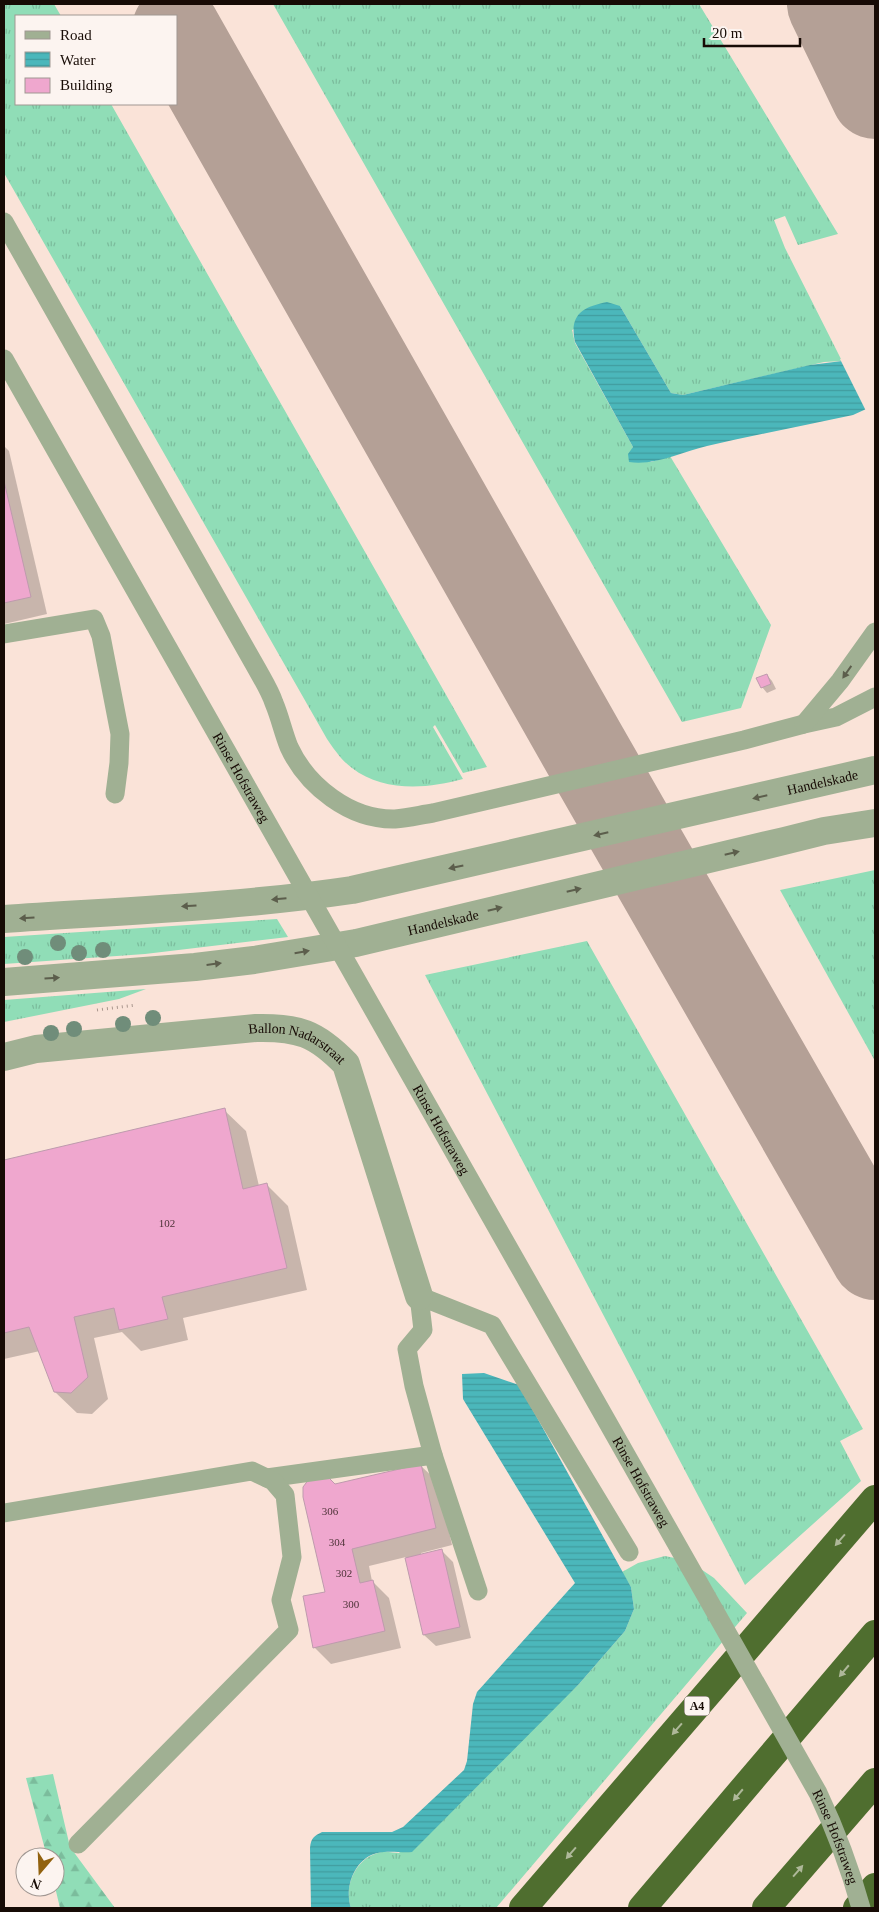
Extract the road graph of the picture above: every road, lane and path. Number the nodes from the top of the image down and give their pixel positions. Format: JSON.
{"nodes":[{"id":1,"x":4,"y":222,"type":"edge"},
{"id":2,"x":4,"y":359,"type":"edge"},
{"id":3,"x":875,"y":632,"type":"edge"},
{"id":4,"x":4,"y":634,"type":"edge"},
{"id":5,"x":875,"y":697,"type":"edge"},
{"id":6,"x":804,"y":724,"type":"junction"},
{"id":7,"x":875,"y":770,"type":"edge"},
{"id":8,"x":115,"y":794,"type":"dead end"},
{"id":9,"x":875,"y":823,"type":"edge"},
{"id":10,"x":4,"y":919,"type":"edge"},
{"id":11,"x":4,"y":982,"type":"edge"},
{"id":12,"x":4,"y":1056,"type":"edge"},
{"id":13,"x":419,"y":1296,"type":"junction"},
{"id":14,"x":433,"y":1454,"type":"junction"},
{"id":15,"x":267,"y":1478,"type":"junction"},
{"id":16,"x":875,"y":1498,"type":"edge"},
{"id":17,"x":4,"y":1514,"type":"edge"},
{"id":18,"x":629,"y":1552,"type":"dead end"},
{"id":19,"x":478,"y":1591,"type":"dead end"},
{"id":20,"x":875,"y":1634,"type":"edge"},
{"id":21,"x":875,"y":1782,"type":"edge"},
{"id":22,"x":78,"y":1844,"type":"dead end"},
{"id":23,"x":875,"y":1886,"type":"edge"},
{"id":24,"x":523,"y":1908,"type":"edge"},
{"id":25,"x":642,"y":1908,"type":"edge"},
{"id":26,"x":766,"y":1908,"type":"edge"},
{"id":27,"x":857,"y":1908,"type":"edge"},
{"id":28,"x":861,"y":1908,"type":"edge"}],
"edges":[{"from":1,"to":6,"type":"lane"},
{"from":2,"to":28,"type":"lane","name":"Rinse Hofstraweg","bridge":true},
{"from":3,"to":6,"type":"lane","one_way":true},
{"from":4,"to":8,"type":"lane"},
{"from":5,"to":6,"type":"lane"},
{"from":7,"to":10,"type":"street","name":"Handelskade","one_way":true},
{"from":11,"to":9,"type":"street","name":"Handelskade","one_way":true},
{"from":12,"to":13,"type":"street","name":"Ballon Nadarstraat"},
{"from":13,"to":14,"type":"lane"},
{"from":13,"to":18,"type":"lane"},
{"from":14,"to":15,"type":"lane"},
{"from":14,"to":19,"type":"lane"},
{"from":15,"to":17,"type":"lane"},
{"from":15,"to":22,"type":"lane"},
{"from":16,"to":24,"type":"highway","number":"A4","one_way":true},
{"from":20,"to":25,"type":"highway","one_way":true},
{"from":26,"to":21,"type":"highway","one_way":true},
{"from":23,"to":27,"type":"highway"}]}
